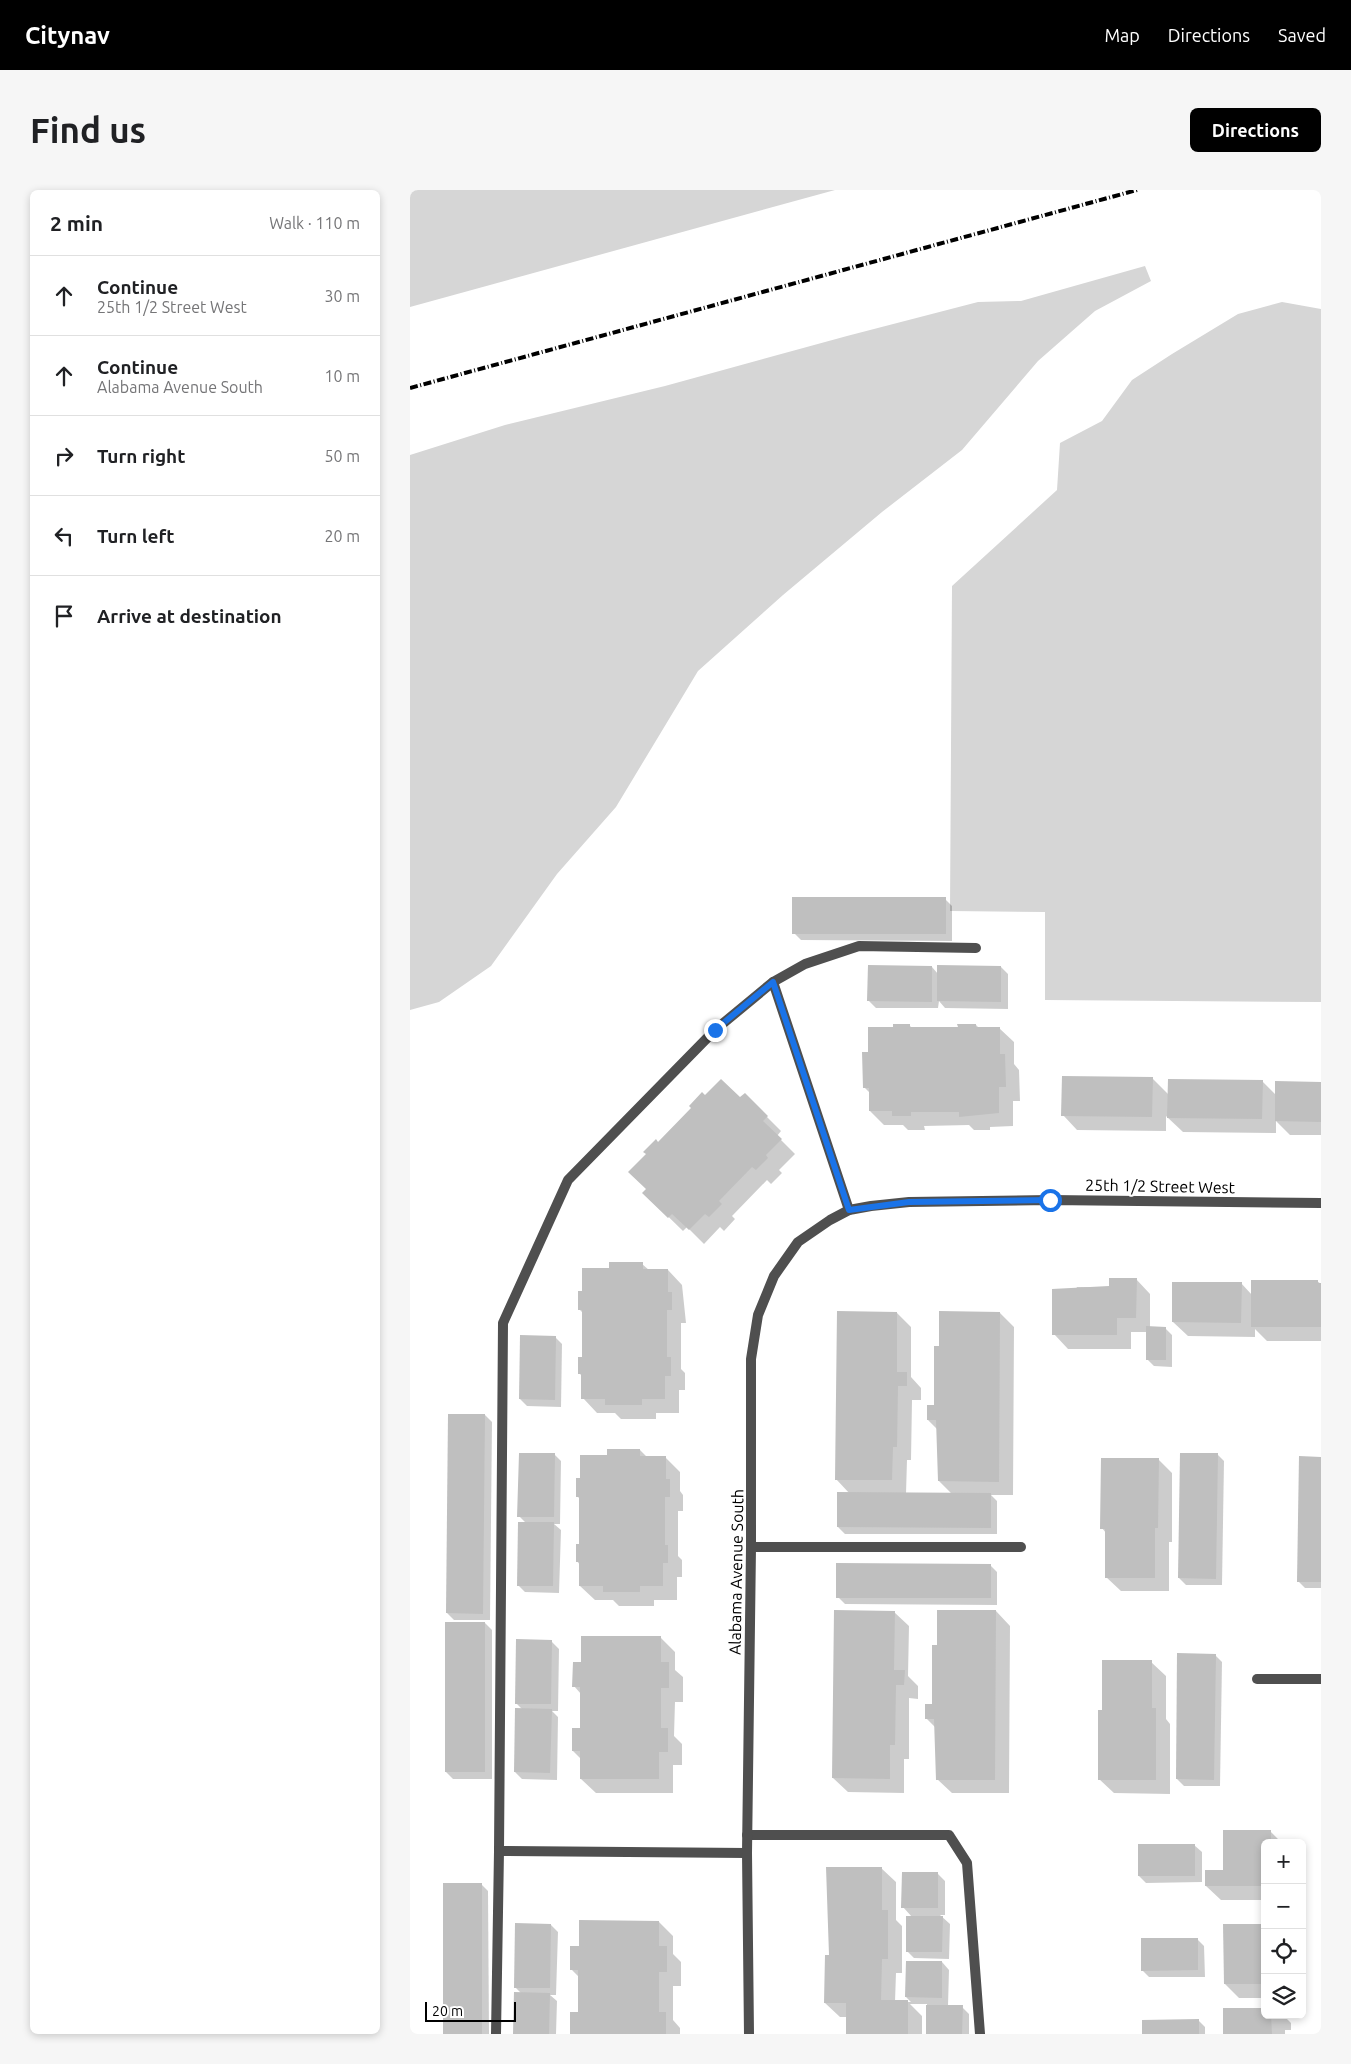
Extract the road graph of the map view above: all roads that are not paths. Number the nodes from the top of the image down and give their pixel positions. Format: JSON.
{"nodes":[{"id":1,"x":976,"y":948,"type":"dead end"},
{"id":2,"x":773,"y":982,"type":"junction"},
{"id":3,"x":909,"y":1202,"type":"joint"},
{"id":4,"x":1321,"y":1203,"type":"edge"},
{"id":5,"x":849,"y":1210,"type":"junction"},
{"id":6,"x":751,"y":1547,"type":"junction"},
{"id":7,"x":1021,"y":1547,"type":"dead end"},
{"id":8,"x":1257,"y":1678,"type":"dead end"},
{"id":9,"x":1321,"y":1678,"type":"edge"},
{"id":10,"x":747,"y":1835,"type":"junction"},
{"id":11,"x":499,"y":1851,"type":"junction"},
{"id":12,"x":747,"y":1853,"type":"junction"},
{"id":13,"x":496,"y":2034,"type":"edge"},
{"id":14,"x":749,"y":2034,"type":"edge"},
{"id":15,"x":980,"y":2034,"type":"edge"}],
"edges":[{"from":1,"to":2,"type":"street"},
{"from":2,"to":5,"type":"street"},
{"from":2,"to":11,"type":"street"},
{"from":3,"to":4,"type":"street","name":"25th 1/2 Street West"},
{"from":3,"to":5,"type":"street","name":"Alabama Avenue South"},
{"from":5,"to":6,"type":"street","name":"Alabama Avenue South"},
{"from":6,"to":7,"type":"street"},
{"from":6,"to":10,"type":"street","name":"Alabama Avenue South"},
{"from":8,"to":9,"type":"street"},
{"from":10,"to":12,"type":"street","name":"Alabama Avenue South"},
{"from":10,"to":15,"type":"street"},
{"from":11,"to":12,"type":"street"},
{"from":11,"to":13,"type":"street"},
{"from":12,"to":14,"type":"street","name":"Alabama Avenue South"}]}
